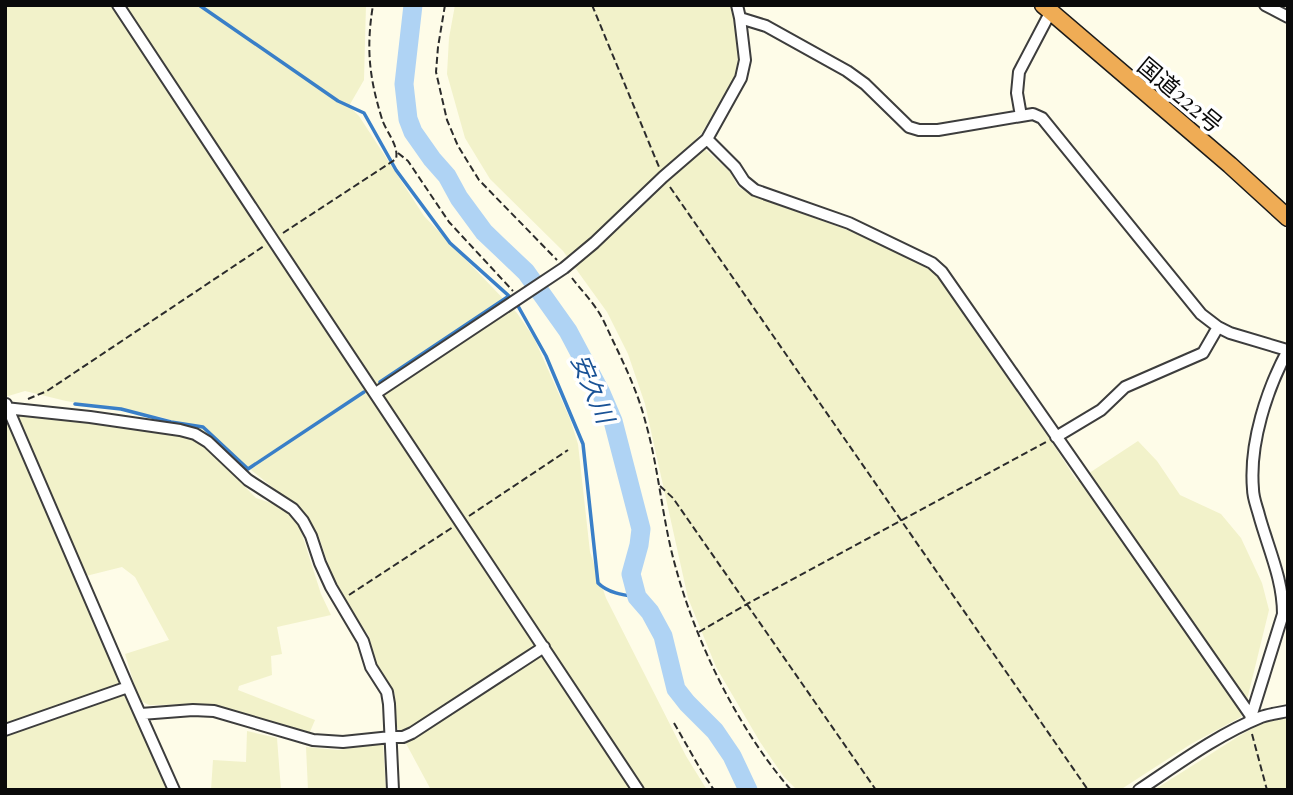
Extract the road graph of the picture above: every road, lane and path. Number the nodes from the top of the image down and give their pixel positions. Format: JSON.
{"nodes":[{"id":1,"x":118,"y":5,"type":"edge"},
{"id":2,"x":373,"y":5,"type":"edge"},
{"id":3,"x":445,"y":5,"type":"edge"},
{"id":4,"x":592,"y":5,"type":"edge"},
{"id":5,"x":737,"y":5,"type":"edge"},
{"id":6,"x":1265,"y":5,"type":"edge"},
{"id":7,"x":1047,"y":9,"type":"edge"},
{"id":8,"x":1288,"y":17,"type":"edge"},
{"id":9,"x":740,"y":18,"type":"junction"},
{"id":10,"x":1021,"y":116,"type":"junction"},
{"id":11,"x":707,"y":139,"type":"junction"},
{"id":12,"x":397,"y":152,"type":"junction"},
{"id":13,"x":663,"y":177,"type":"junction"},
{"id":14,"x":1288,"y":218,"type":"edge"},
{"id":15,"x":273,"y":240,"type":"junction"},
{"id":16,"x":564,"y":268,"type":"junction"},
{"id":17,"x":518,"y":297,"type":"junction"},
{"id":18,"x":1218,"y":327,"type":"junction"},
{"id":19,"x":1287,"y":350,"type":"edge"},
{"id":20,"x":376,"y":393,"type":"junction"},
{"id":21,"x":27,"y":399,"type":"dead end"},
{"id":22,"x":6,"y":405,"type":"edge"},
{"id":23,"x":1056,"y":437,"type":"junction"},
{"id":24,"x":568,"y":450,"type":"dead end"},
{"id":25,"x":660,"y":486,"type":"junction"},
{"id":26,"x":902,"y":520,"type":"junction"},
{"id":27,"x":460,"y":522,"type":"junction"},
{"id":28,"x":339,"y":601,"type":"junction"},
{"id":29,"x":747,"y":604,"type":"junction"},
{"id":30,"x":1286,"y":614,"type":"edge"},
{"id":31,"x":698,"y":632,"type":"junction"},
{"id":32,"x":544,"y":647,"type":"junction"},
{"id":33,"x":128,"y":687,"type":"junction"},
{"id":34,"x":1288,"y":711,"type":"edge"},
{"id":35,"x":141,"y":714,"type":"junction"},
{"id":36,"x":1250,"y":720,"type":"junction"},
{"id":37,"x":674,"y":723,"type":"dead end"},
{"id":38,"x":5,"y":730,"type":"edge"},
{"id":39,"x":391,"y":737,"type":"junction"},
{"id":40,"x":174,"y":790,"type":"edge"},
{"id":41,"x":393,"y":790,"type":"edge"},
{"id":42,"x":638,"y":790,"type":"edge"},
{"id":43,"x":714,"y":790,"type":"edge"},
{"id":44,"x":791,"y":790,"type":"edge"},
{"id":45,"x":876,"y":790,"type":"edge"},
{"id":46,"x":1088,"y":790,"type":"edge"},
{"id":47,"x":1139,"y":790,"type":"edge"},
{"id":48,"x":1267,"y":790,"type":"edge"}],
"edges":[{"from":1,"to":15,"type":"street"},
{"from":2,"to":12,"type":"path"},
{"from":3,"to":16,"type":"path"},
{"from":4,"to":13,"type":"path"},
{"from":5,"to":9,"type":"street"},
{"from":6,"to":8,"type":"street"},
{"from":7,"to":10,"type":"street"},
{"from":7,"to":14,"type":"highway","name":"国道222号"},
{"from":9,"to":10,"type":"street"},
{"from":9,"to":11,"type":"street"},
{"from":10,"to":18,"type":"street"},
{"from":11,"to":13,"type":"street"},
{"from":11,"to":23,"type":"street"},
{"from":12,"to":15,"type":"path"},
{"from":12,"to":17,"type":"path"},
{"from":13,"to":16,"type":"street"},
{"from":13,"to":26,"type":"path"},
{"from":15,"to":20,"type":"street"},
{"from":15,"to":21,"type":"path"},
{"from":16,"to":17,"type":"street"},
{"from":16,"to":25,"type":"path"},
{"from":17,"to":20,"type":"street"},
{"from":18,"to":19,"type":"street"},
{"from":18,"to":23,"type":"street"},
{"from":19,"to":30,"type":"street"},
{"from":20,"to":27,"type":"street"},
{"from":22,"to":28,"type":"street"},
{"from":22,"to":33,"type":"street"},
{"from":23,"to":26,"type":"path"},
{"from":23,"to":36,"type":"street"},
{"from":24,"to":27,"type":"path"},
{"from":25,"to":29,"type":"path"},
{"from":25,"to":31,"type":"path"},
{"from":26,"to":29,"type":"path"},
{"from":26,"to":46,"type":"path"},
{"from":27,"to":28,"type":"path"},
{"from":27,"to":32,"type":"street"},
{"from":28,"to":39,"type":"street"},
{"from":29,"to":31,"type":"path"},
{"from":29,"to":45,"type":"path"},
{"from":30,"to":36,"type":"street"},
{"from":31,"to":44,"type":"path"},
{"from":32,"to":39,"type":"street"},
{"from":32,"to":42,"type":"street"},
{"from":33,"to":35,"type":"street"},
{"from":33,"to":38,"type":"street"},
{"from":34,"to":36,"type":"street"},
{"from":35,"to":39,"type":"street"},
{"from":35,"to":40,"type":"street"},
{"from":36,"to":47,"type":"street"},
{"from":36,"to":48,"type":"path"},
{"from":37,"to":43,"type":"path"},
{"from":39,"to":41,"type":"street"}]}
